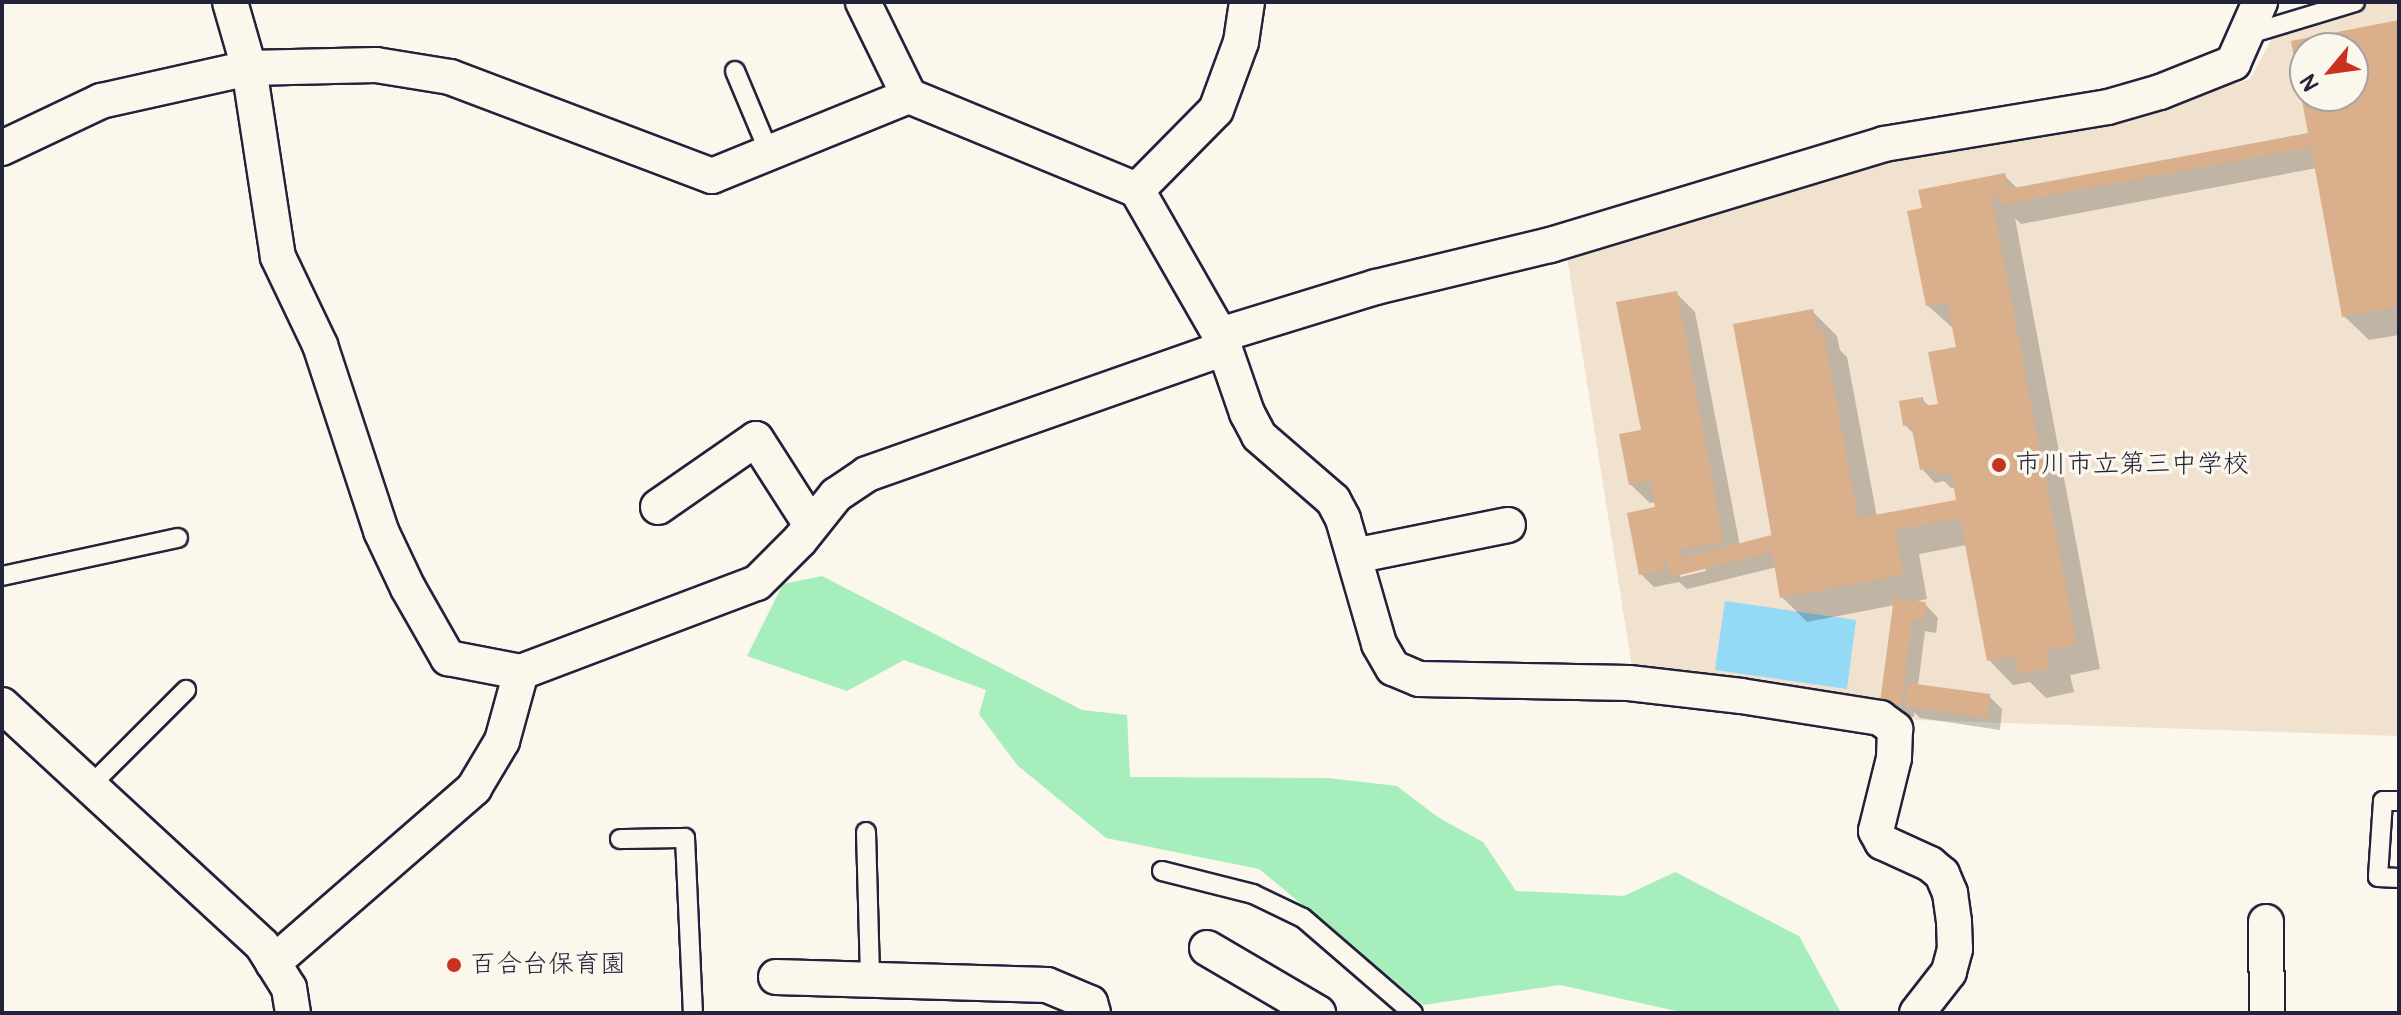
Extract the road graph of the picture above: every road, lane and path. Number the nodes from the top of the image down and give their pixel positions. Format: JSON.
{"nodes":[{"id":1,"x":230,"y":2,"type":"edge"},
{"id":2,"x":863,"y":2,"type":"edge"},
{"id":3,"x":1247,"y":2,"type":"edge"},
{"id":4,"x":2260,"y":2,"type":"edge"},
{"id":5,"x":2355,"y":2,"type":"edge"},
{"id":6,"x":2245,"y":35,"type":"junction"},
{"id":7,"x":249,"y":68,"type":"junction"},
{"id":8,"x":735,"y":71,"type":"dead end"},
{"id":9,"x":909,"y":96,"type":"junction"},
{"id":10,"x":2,"y":148,"type":"edge"},
{"id":11,"x":769,"y":152,"type":"junction"},
{"id":12,"x":1137,"y":190,"type":"junction"},
{"id":13,"x":1221,"y":342,"type":"junction"},
{"id":14,"x":658,"y":507,"type":"dead end"},
{"id":15,"x":811,"y":525,"type":"junction"},
{"id":16,"x":1508,"y":525,"type":"dead end"},
{"id":17,"x":178,"y":538,"type":"dead end"},
{"id":18,"x":1354,"y":556,"type":"junction"},
{"id":19,"x":2,"y":576,"type":"edge"},
{"id":20,"x":521,"y":672,"type":"junction"},
{"id":21,"x":186,"y":690,"type":"dead end"},
{"id":22,"x":2,"y":705,"type":"edge"},
{"id":23,"x":90,"y":786,"type":"junction"},
{"id":24,"x":2399,"y":801,"type":"edge"},
{"id":25,"x":866,"y":832,"type":"dead end"},
{"id":26,"x":620,"y":839,"type":"dead end"},
{"id":27,"x":1162,"y":871,"type":"dead end"},
{"id":28,"x":2399,"y":878,"type":"edge"},
{"id":29,"x":2266,"y":922,"type":"dead end"},
{"id":30,"x":1207,"y":948,"type":"dead end"},
{"id":31,"x":273,"y":963,"type":"junction"},
{"id":32,"x":776,"y":977,"type":"dead end"},
{"id":33,"x":870,"y":978,"type":"junction"},
{"id":34,"x":293,"y":1013,"type":"edge"},
{"id":35,"x":693,"y":1013,"type":"edge"},
{"id":36,"x":1093,"y":1013,"type":"edge"},
{"id":37,"x":1318,"y":1013,"type":"edge"},
{"id":38,"x":1413,"y":1013,"type":"edge"},
{"id":39,"x":1917,"y":1013,"type":"edge"},
{"id":40,"x":2267,"y":1013,"type":"edge"}],
"edges":[{"from":1,"to":7,"type":"street"},
{"from":2,"to":9,"type":"street"},
{"from":3,"to":12,"type":"street"},
{"from":4,"to":6,"type":"street"},
{"from":5,"to":6,"type":"lane"},
{"from":6,"to":13,"type":"street"},
{"from":7,"to":10,"type":"street"},
{"from":7,"to":11,"type":"street"},
{"from":7,"to":20,"type":"street"},
{"from":8,"to":11,"type":"lane"},
{"from":9,"to":11,"type":"street"},
{"from":9,"to":12,"type":"street"},
{"from":12,"to":13,"type":"street"},
{"from":13,"to":15,"type":"street"},
{"from":13,"to":18,"type":"street"},
{"from":14,"to":15,"type":"street"},
{"from":15,"to":20,"type":"street"},
{"from":16,"to":18,"type":"street"},
{"from":17,"to":19,"type":"lane"},
{"from":18,"to":39,"type":"street"},
{"from":20,"to":31,"type":"street"},
{"from":21,"to":23,"type":"lane"},
{"from":22,"to":23,"type":"street"},
{"from":23,"to":31,"type":"street"},
{"from":24,"to":28,"type":"lane"},
{"from":25,"to":33,"type":"lane"},
{"from":26,"to":35,"type":"lane"},
{"from":27,"to":38,"type":"lane"},
{"from":29,"to":40,"type":"street"},
{"from":30,"to":37,"type":"street"},
{"from":31,"to":34,"type":"street"},
{"from":32,"to":33,"type":"street"},
{"from":33,"to":36,"type":"street"}]}
